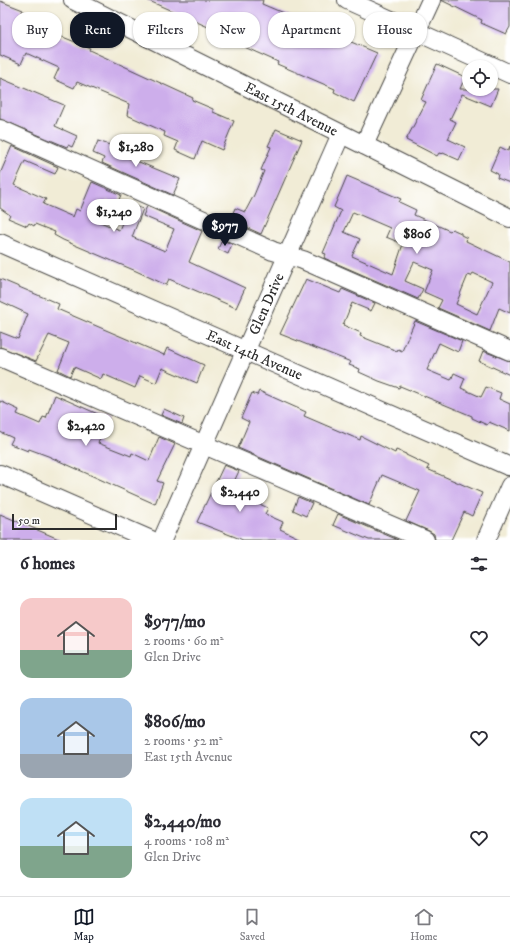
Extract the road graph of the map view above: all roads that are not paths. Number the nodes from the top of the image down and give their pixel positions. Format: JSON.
{"nodes":[{"id":1,"x":73,"y":0,"type":"edge"},
{"id":2,"x":347,"y":0,"type":"edge"},
{"id":3,"x":431,"y":0,"type":"edge"},
{"id":4,"x":103,"y":7,"type":"edge"},
{"id":5,"x":374,"y":12,"type":"edge"},
{"id":6,"x":426,"y":12,"type":"edge"},
{"id":7,"x":427,"y":36,"type":"edge"},
{"id":8,"x":409,"y":48,"type":"edge"},
{"id":9,"x":510,"y":74,"type":"edge"},
{"id":10,"x":0,"y":129,"type":"edge"},
{"id":11,"x":341,"y":134,"type":"junction"},
{"id":12,"x":364,"y":146,"type":"junction"},
{"id":13,"x":510,"y":218,"type":"edge"},
{"id":14,"x":0,"y":243,"type":"edge"},
{"id":15,"x":288,"y":255,"type":"junction"},
{"id":16,"x":510,"y":351,"type":"edge"},
{"id":17,"x":245,"y":352,"type":"junction"},
{"id":18,"x":0,"y":357,"type":"edge"},
{"id":19,"x":205,"y":446,"type":"junction"},
{"id":20,"x":509,"y":469,"type":"edge"},
{"id":21,"x":0,"y":474,"type":"edge"},
{"id":22,"x":510,"y":486,"type":"edge"},
{"id":23,"x":151,"y":540,"type":"edge"},
{"id":24,"x":162,"y":540,"type":"edge"},
{"id":25,"x":425,"y":540,"type":"edge"},
{"id":26,"x":486,"y":540,"type":"edge"}],
"edges":[{"from":1,"to":4,"type":"street","name":"East 15th Avenue"},
{"from":2,"to":5,"type":"street"},
{"from":3,"to":6,"type":"street"},
{"from":4,"to":11,"type":"street","name":"East 15th Avenue"},
{"from":7,"to":9,"type":"street"},
{"from":8,"to":12,"type":"street"},
{"from":10,"to":15,"type":"street"},
{"from":11,"to":12,"type":"street","name":"East 15th Avenue"},
{"from":11,"to":15,"type":"street","name":"Glen Drive"},
{"from":12,"to":13,"type":"street","name":"East 15th Avenue"},
{"from":14,"to":17,"type":"street","name":"East 14th Avenue"},
{"from":15,"to":16,"type":"street"},
{"from":15,"to":17,"type":"street","name":"Glen Drive"},
{"from":17,"to":19,"type":"street","name":"Glen Drive"},
{"from":17,"to":20,"type":"street","name":"East 14th Avenue"},
{"from":18,"to":19,"type":"street"},
{"from":19,"to":24,"type":"street","name":"Glen Drive"},
{"from":19,"to":25,"type":"street"},
{"from":21,"to":23,"type":"street"},
{"from":22,"to":26,"type":"street"}]}
